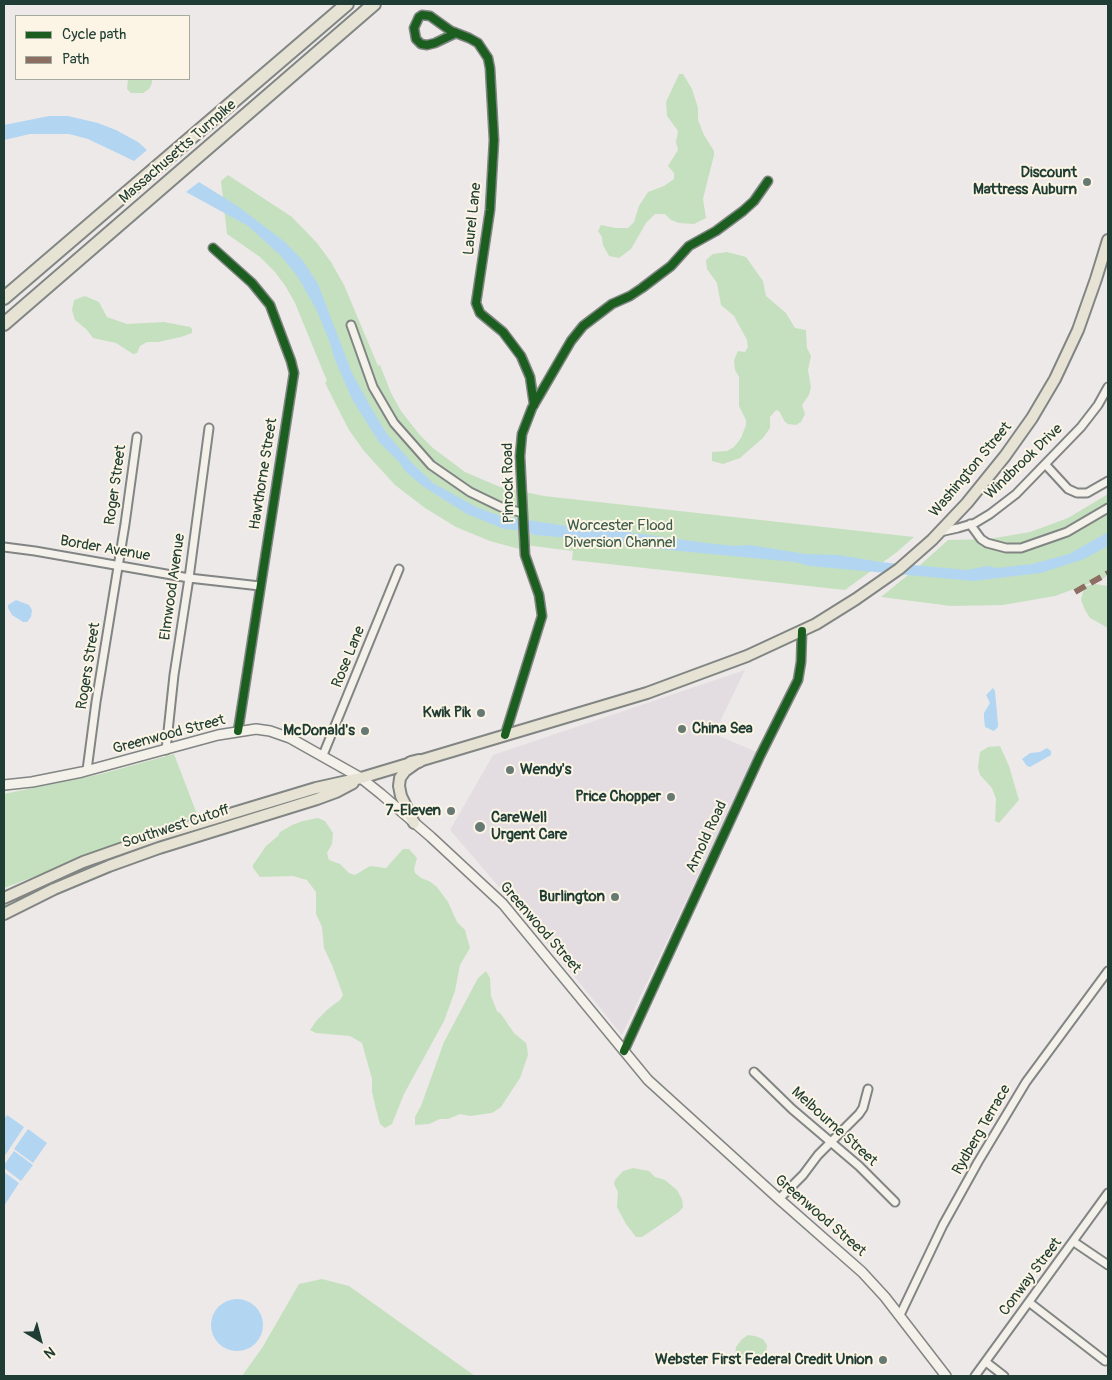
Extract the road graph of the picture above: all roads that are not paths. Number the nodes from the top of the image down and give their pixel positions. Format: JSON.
{"nodes":[{"id":1,"x":347,"y":4,"type":"edge"},
{"id":2,"x":374,"y":4,"type":"edge"},
{"id":3,"x":456,"y":33,"type":"junction"},
{"id":4,"x":768,"y":181,"type":"dead end"},
{"id":5,"x":1108,"y":240,"type":"edge"},
{"id":6,"x":214,"y":248,"type":"dead end"},
{"id":7,"x":4,"y":298,"type":"edge"},
{"id":8,"x":4,"y":324,"type":"edge"},
{"id":9,"x":351,"y":325,"type":"dead end"},
{"id":10,"x":1108,"y":386,"type":"edge"},
{"id":11,"x":534,"y":405,"type":"junction"},
{"id":12,"x":209,"y":428,"type":"dead end"},
{"id":13,"x":137,"y":437,"type":"dead end"},
{"id":14,"x":1045,"y":464,"type":"junction"},
{"id":15,"x":1108,"y":481,"type":"edge"},
{"id":16,"x":1108,"y":508,"type":"edge"},
{"id":17,"x":523,"y":515,"type":"junction"},
{"id":18,"x":970,"y":524,"type":"junction"},
{"id":19,"x":940,"y":532,"type":"junction"},
{"id":20,"x":4,"y":547,"type":"edge"},
{"id":21,"x":118,"y":566,"type":"junction"},
{"id":22,"x":399,"y":569,"type":"dead end"},
{"id":23,"x":189,"y":578,"type":"junction"},
{"id":24,"x":260,"y":586,"type":"junction"},
{"id":25,"x":802,"y":631,"type":"junction"},
{"id":26,"x":629,"y":699,"type":"joint"},
{"id":27,"x":238,"y":731,"type":"junction"},
{"id":28,"x":506,"y":735,"type":"junction"},
{"id":29,"x":166,"y":750,"type":"junction"},
{"id":30,"x":323,"y":755,"type":"junction"},
{"id":31,"x":414,"y":762,"type":"junction"},
{"id":32,"x":87,"y":770,"type":"junction"},
{"id":33,"x":361,"y":778,"type":"junction"},
{"id":34,"x":4,"y":785,"type":"edge"},
{"id":35,"x":414,"y":822,"type":"junction"},
{"id":36,"x":4,"y":898,"type":"edge"},
{"id":37,"x":4,"y":914,"type":"edge"},
{"id":38,"x":1108,"y":971,"type":"edge"},
{"id":39,"x":624,"y":1051,"type":"junction"},
{"id":40,"x":754,"y":1072,"type":"dead end"},
{"id":41,"x":868,"y":1089,"type":"dead end"},
{"id":42,"x":830,"y":1143,"type":"junction"},
{"id":43,"x":1108,"y":1193,"type":"edge"},
{"id":44,"x":779,"y":1199,"type":"junction"},
{"id":45,"x":895,"y":1202,"type":"dead end"},
{"id":46,"x":1074,"y":1242,"type":"junction"},
{"id":47,"x":1108,"y":1265,"type":"edge"},
{"id":48,"x":1030,"y":1302,"type":"junction"},
{"id":49,"x":900,"y":1315,"type":"junction"},
{"id":50,"x":1105,"y":1361,"type":"dead end"},
{"id":51,"x":986,"y":1362,"type":"junction"},
{"id":52,"x":946,"y":1376,"type":"edge"},
{"id":53,"x":975,"y":1376,"type":"edge"},
{"id":54,"x":1004,"y":1376,"type":"edge"}],
"edges":[{"from":1,"to":7,"type":"highway","name":"Massachusetts Turnpike"},
{"from":2,"to":8,"type":"highway","name":"Massachusetts Turnpike"},
{"from":3,"to":3,"type":"street","name":"Laurel Lane"},
{"from":3,"to":11,"type":"street","name":"Laurel Lane"},
{"from":4,"to":11,"type":"street","name":"Pinrock Road"},
{"from":5,"to":19,"type":"main road","name":"Washington Street"},
{"from":6,"to":24,"type":"street","name":"Hawthorne Street"},
{"from":9,"to":17,"type":"street"},
{"from":10,"to":14,"type":"street","name":"Windbrook Drive"},
{"from":11,"to":17,"type":"street","name":"Pinrock Road"},
{"from":12,"to":23,"type":"street","name":"Elmwood Avenue"},
{"from":13,"to":21,"type":"street","name":"Roger Street"},
{"from":14,"to":15,"type":"street"},
{"from":14,"to":18,"type":"street","name":"Windbrook Drive"},
{"from":16,"to":18,"type":"street"},
{"from":17,"to":28,"type":"street","name":"Pinrock Road"},
{"from":18,"to":19,"type":"street","name":"Windbrook Drive"},
{"from":19,"to":25,"type":"main road","name":"Washington Street"},
{"from":20,"to":21,"type":"street","name":"Border Avenue"},
{"from":21,"to":23,"type":"street","name":"Border Avenue"},
{"from":21,"to":32,"type":"street","name":"Rogers Street"},
{"from":22,"to":30,"type":"street","name":"Rose Lane"},
{"from":23,"to":24,"type":"street","name":"Border Avenue"},
{"from":23,"to":29,"type":"street","name":"Elmwood Avenue"},
{"from":24,"to":27,"type":"street","name":"Hawthorne Street"},
{"from":25,"to":26,"type":"main road","name":"Washington Street"},
{"from":25,"to":39,"type":"street","name":"Arnold Road"},
{"from":26,"to":28,"type":"main road","name":"Southwest Cutoff"},
{"from":27,"to":29,"type":"main road","name":"Greenwood Street"},
{"from":27,"to":30,"type":"main road","name":"Greenwood Street"},
{"from":28,"to":31,"type":"main road","name":"Southwest Cutoff"},
{"from":29,"to":32,"type":"main road","name":"Greenwood Street"},
{"from":30,"to":33,"type":"main road","name":"Greenwood Street"},
{"from":31,"to":33,"type":"main road","name":"Southwest Cutoff"},
{"from":31,"to":35,"type":"main road"},
{"from":32,"to":34,"type":"main road","name":"Greenwood Street"},
{"from":33,"to":35,"type":"main road","name":"Greenwood Street"},
{"from":33,"to":36,"type":"main road","name":"Southwest Cutoff"},
{"from":33,"to":37,"type":"main road","name":"Southwest Cutoff"},
{"from":35,"to":39,"type":"main road","name":"Greenwood Street"},
{"from":38,"to":49,"type":"street","name":"Rydberg Terrace"},
{"from":39,"to":44,"type":"main road","name":"Greenwood Street"},
{"from":40,"to":42,"type":"street","name":"Melbourne Street"},
{"from":41,"to":42,"type":"street"},
{"from":42,"to":44,"type":"street"},
{"from":42,"to":45,"type":"street","name":"Melbourne Street"},
{"from":43,"to":46,"type":"street","name":"Conway Street"},
{"from":44,"to":49,"type":"main road","name":"Greenwood Street"},
{"from":46,"to":47,"type":"street"},
{"from":46,"to":48,"type":"street","name":"Conway Street"},
{"from":48,"to":50,"type":"street"},
{"from":48,"to":51,"type":"street","name":"Conway Street"},
{"from":49,"to":52,"type":"main road","name":"Greenwood Street"},
{"from":51,"to":53,"type":"street","name":"Conway Street"},
{"from":51,"to":54,"type":"street"}]}
